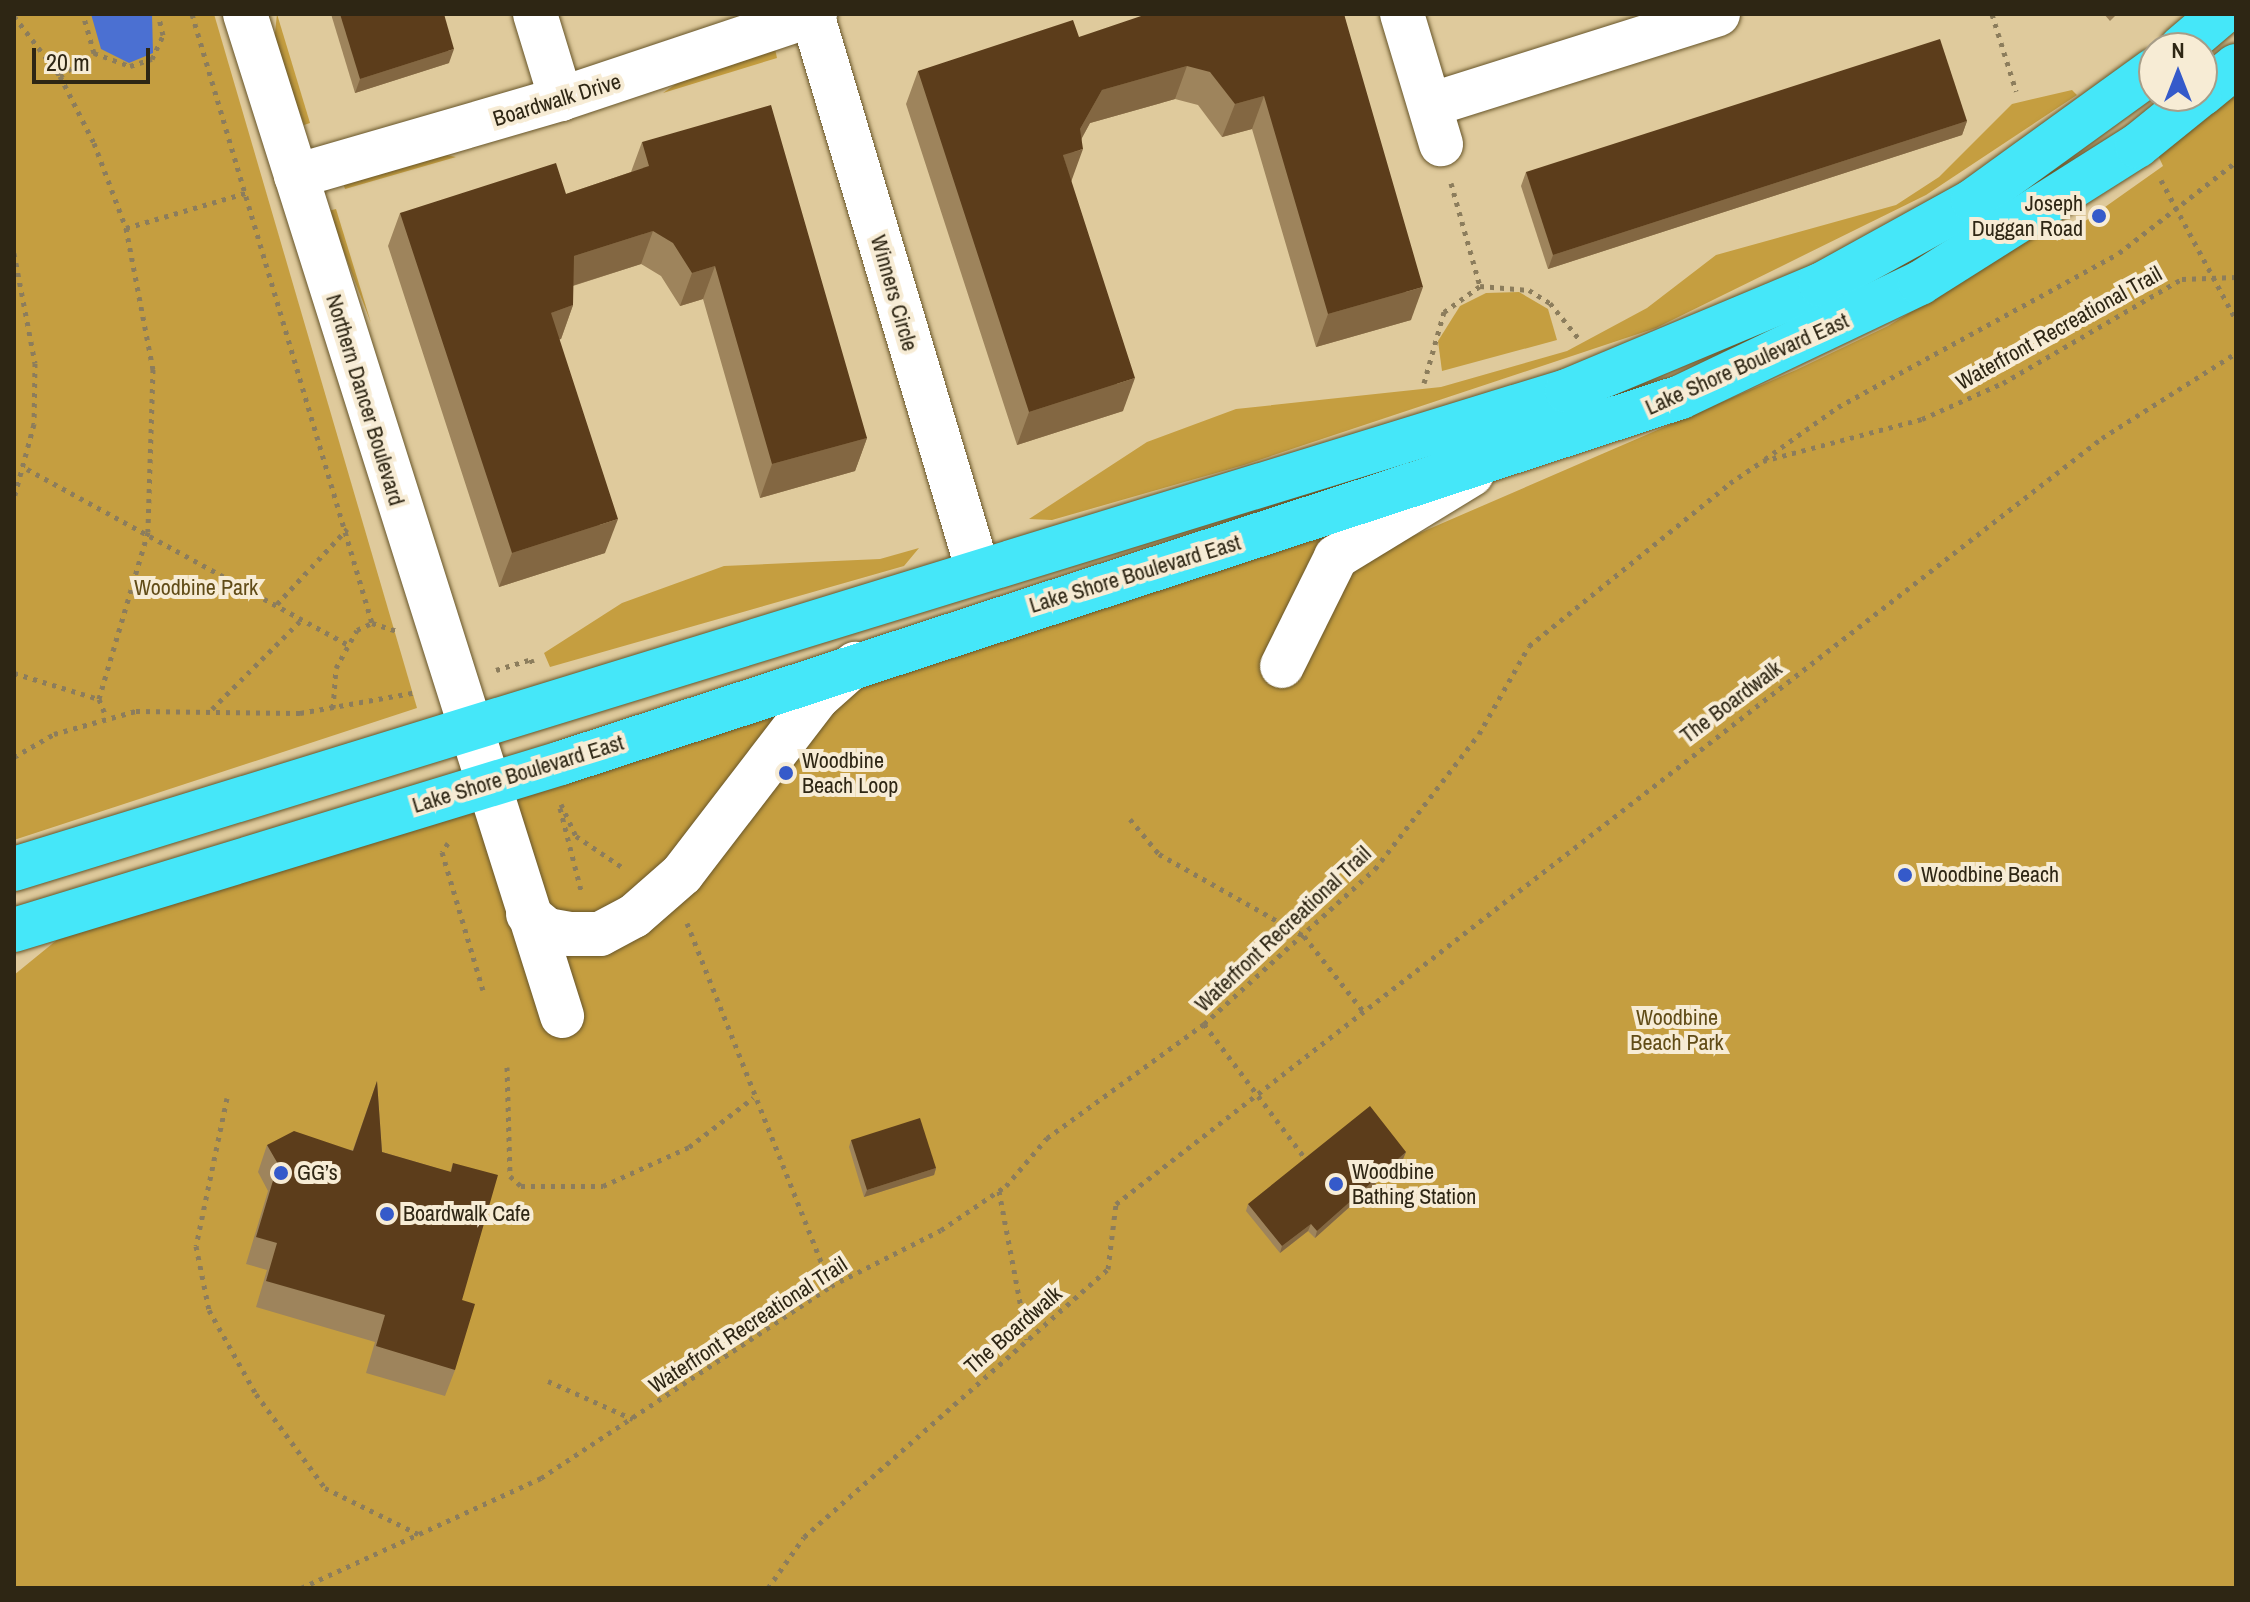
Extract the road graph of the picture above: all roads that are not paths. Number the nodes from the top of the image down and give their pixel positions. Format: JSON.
{"nodes":[{"id":1,"x":245,"y":14,"type":"edge"},
{"id":2,"x":535,"y":14,"type":"edge"},
{"id":3,"x":813,"y":14,"type":"edge"},
{"id":4,"x":1402,"y":14,"type":"edge"},
{"id":5,"x":1718,"y":14,"type":"edge"},
{"id":6,"x":2221,"y":14,"type":"edge"},
{"id":7,"x":2200,"y":32,"type":"edge"},
{"id":8,"x":2236,"y":66,"type":"edge"},
{"id":9,"x":2218,"y":81,"type":"edge"},
{"id":10,"x":2138,"y":82,"type":"edge"},
{"id":11,"x":561,"y":99,"type":"junction"},
{"id":12,"x":2177,"y":112,"type":"edge"},
{"id":13,"x":296,"y":176,"type":"junction"},
{"id":14,"x":1481,"y":468,"type":"junction"},
{"id":15,"x":978,"y":571,"type":"junction"},
{"id":16,"x":859,"y":661,"type":"junction"},
{"id":17,"x":1282,"y":666,"type":"dead end"},
{"id":18,"x":468,"y":729,"type":"junction"},
{"id":19,"x":487,"y":785,"type":"junction"},
{"id":20,"x":14,"y":869,"type":"edge"},
{"id":21,"x":528,"y":914,"type":"junction"},
{"id":22,"x":14,"y":930,"type":"edge"},
{"id":23,"x":562,"y":1016,"type":"dead end"}],
"edges":[{"from":1,"to":13,"type":"street","name":"Northern Dancer Boulevard"},
{"from":2,"to":11,"type":"street"},
{"from":3,"to":11,"type":"street","name":"Boardwalk Drive"},
{"from":3,"to":15,"type":"street","name":"Winners Circle"},
{"from":4,"to":5,"type":"street"},
{"from":6,"to":7,"type":"highway"},
{"from":8,"to":9,"type":"highway","name":"Lake Shore Boulevard East"},
{"from":10,"to":15,"type":"highway","name":"Lake Shore Boulevard East"},
{"from":11,"to":13,"type":"street","name":"Boardwalk Drive"},
{"from":12,"to":14,"type":"highway","name":"Lake Shore Boulevard East"},
{"from":13,"to":18,"type":"street","name":"Northern Dancer Boulevard"},
{"from":14,"to":16,"type":"highway","name":"Lake Shore Boulevard East"},
{"from":14,"to":17,"type":"street"},
{"from":15,"to":18,"type":"highway","name":"Lake Shore Boulevard East"},
{"from":16,"to":19,"type":"highway","name":"Lake Shore Boulevard East"},
{"from":16,"to":21,"type":"street"},
{"from":18,"to":19,"type":"street","name":"Northern Dancer Boulevard"},
{"from":18,"to":20,"type":"highway","name":"Lake Shore Boulevard East"},
{"from":19,"to":21,"type":"street","name":"Northern Dancer Boulevard"},
{"from":19,"to":22,"type":"highway","name":"Lake Shore Boulevard East"},
{"from":21,"to":23,"type":"street","name":"Northern Dancer Boulevard"}]}
